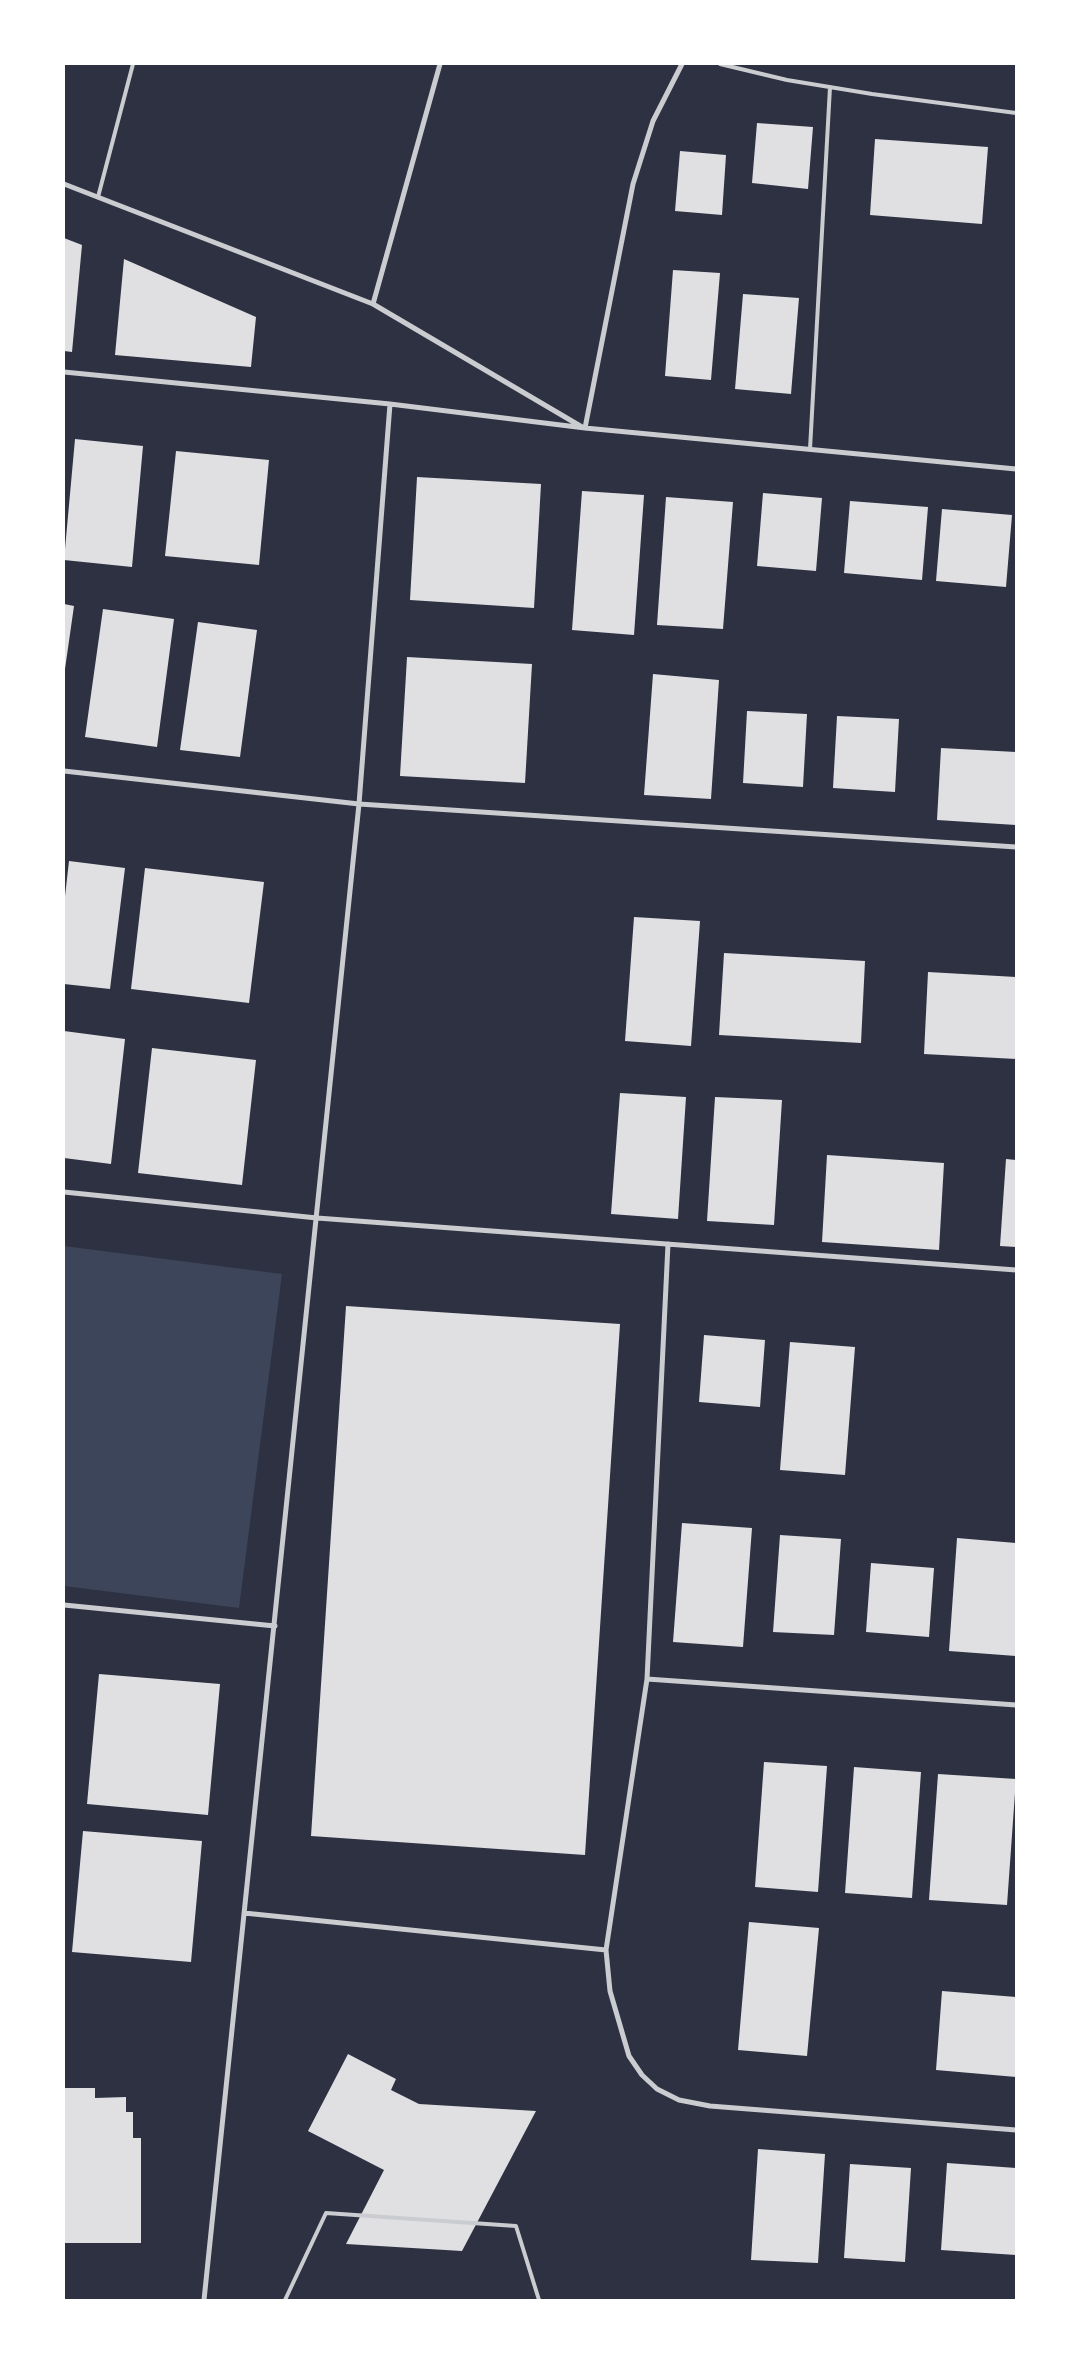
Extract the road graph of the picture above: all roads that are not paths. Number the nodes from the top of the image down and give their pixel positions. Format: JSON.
{"nodes":[{"id":1,"x":133,"y":64,"type":"edge"},
{"id":2,"x":440,"y":64,"type":"edge"},
{"id":3,"x":682,"y":64,"type":"edge"},
{"id":4,"x":720,"y":64,"type":"edge"},
{"id":5,"x":830,"y":87,"type":"junction"},
{"id":6,"x":1016,"y":113,"type":"edge"},
{"id":7,"x":64,"y":184,"type":"edge"},
{"id":8,"x":98,"y":197,"type":"junction"},
{"id":9,"x":373,"y":304,"type":"junction"},
{"id":10,"x":64,"y":372,"type":"edge"},
{"id":11,"x":390,"y":404,"type":"junction"},
{"id":12,"x":585,"y":428,"type":"junction"},
{"id":13,"x":810,"y":449,"type":"junction"},
{"id":14,"x":1016,"y":468,"type":"edge"},
{"id":15,"x":64,"y":771,"type":"edge"},
{"id":16,"x":359,"y":804,"type":"junction"},
{"id":17,"x":1016,"y":847,"type":"edge"},
{"id":18,"x":64,"y":1192,"type":"edge"},
{"id":19,"x":317,"y":1218,"type":"junction"},
{"id":20,"x":668,"y":1244,"type":"junction"},
{"id":21,"x":1016,"y":1270,"type":"edge"},
{"id":22,"x":64,"y":1605,"type":"edge"},
{"id":23,"x":275,"y":1626,"type":"junction"},
{"id":24,"x":647,"y":1679,"type":"junction"},
{"id":25,"x":1016,"y":1705,"type":"edge"},
{"id":26,"x":244,"y":1913,"type":"junction"},
{"id":27,"x":606,"y":1950,"type":"junction"},
{"id":28,"x":1016,"y":2130,"type":"edge"},
{"id":29,"x":204,"y":2300,"type":"edge"},
{"id":30,"x":285,"y":2300,"type":"edge"},
{"id":31,"x":539,"y":2300,"type":"edge"}],
"edges":[{"from":1,"to":8,"type":"lane"},
{"from":2,"to":9,"type":"street"},
{"from":3,"to":12,"type":"street"},
{"from":4,"to":5,"type":"lane"},
{"from":5,"to":6,"type":"lane"},
{"from":5,"to":13,"type":"lane"},
{"from":7,"to":8,"type":"street"},
{"from":8,"to":9,"type":"street"},
{"from":9,"to":12,"type":"street"},
{"from":10,"to":11,"type":"street"},
{"from":11,"to":12,"type":"street"},
{"from":11,"to":16,"type":"street"},
{"from":12,"to":13,"type":"street"},
{"from":13,"to":14,"type":"street"},
{"from":15,"to":16,"type":"street"},
{"from":16,"to":17,"type":"street"},
{"from":16,"to":19,"type":"street"},
{"from":18,"to":19,"type":"street"},
{"from":19,"to":20,"type":"street"},
{"from":19,"to":23,"type":"street"},
{"from":20,"to":21,"type":"street"},
{"from":20,"to":24,"type":"street"},
{"from":22,"to":23,"type":"street"},
{"from":23,"to":26,"type":"street"},
{"from":24,"to":25,"type":"street"},
{"from":24,"to":27,"type":"street"},
{"from":26,"to":27,"type":"street"},
{"from":26,"to":29,"type":"street"},
{"from":27,"to":28,"type":"street"},
{"from":30,"to":31,"type":"lane"}]}
